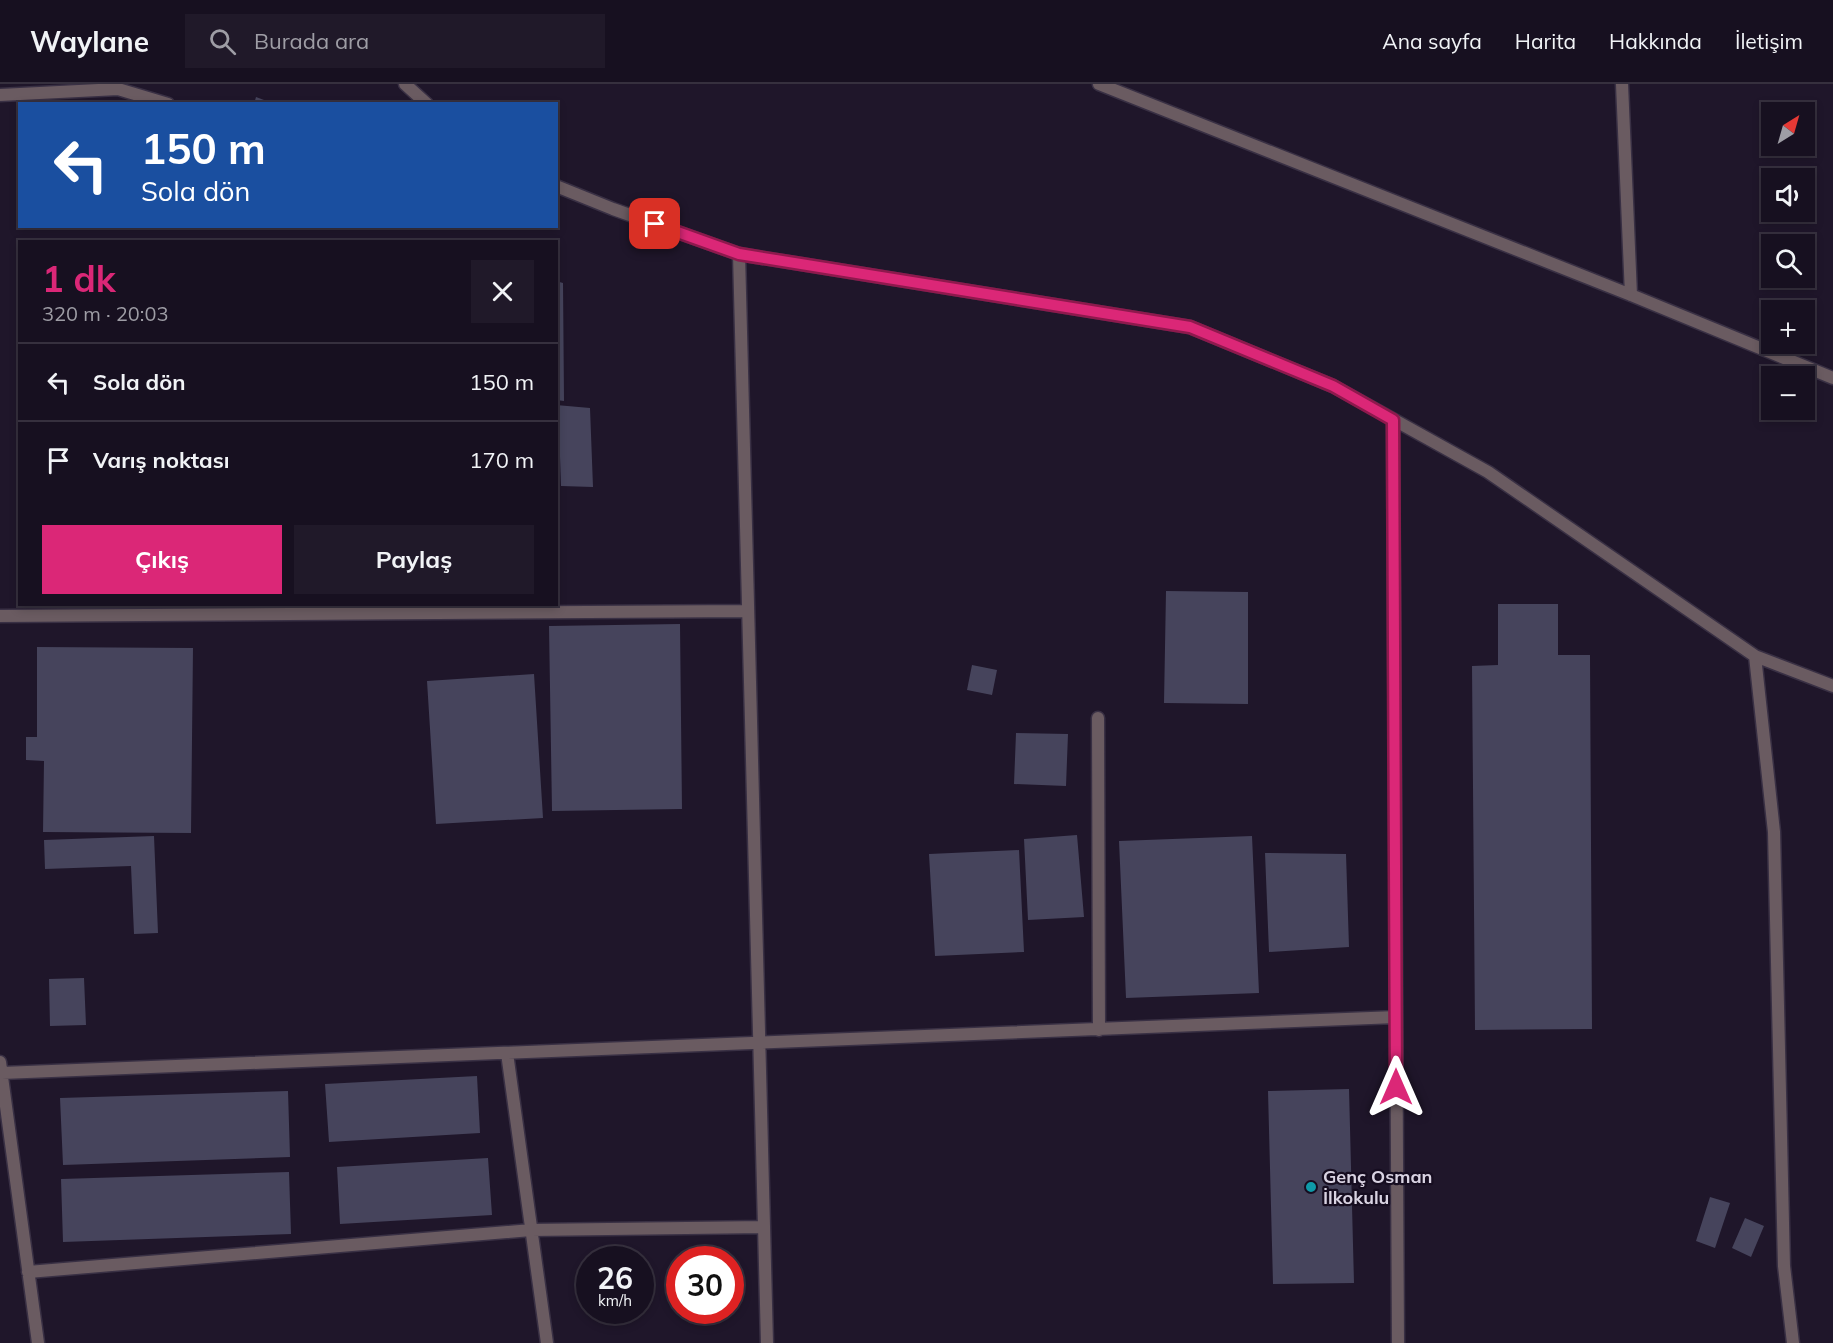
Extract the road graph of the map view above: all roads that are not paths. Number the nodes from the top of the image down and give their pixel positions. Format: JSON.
{"nodes":[{"id":1,"x":405,"y":84,"type":"edge"},
{"id":2,"x":1099,"y":84,"type":"edge"},
{"id":3,"x":1622,"y":84,"type":"edge"},
{"id":4,"x":0,"y":94,"type":"edge"},
{"id":5,"x":161,"y":102,"type":"edge"},
{"id":6,"x":424,"y":102,"type":"edge"},
{"id":7,"x":558,"y":187,"type":"edge"},
{"id":8,"x":739,"y":254,"type":"junction"},
{"id":9,"x":1631,"y":295,"type":"junction"},
{"id":10,"x":1833,"y":378,"type":"edge"},
{"id":11,"x":1393,"y":420,"type":"junction"},
{"id":12,"x":748,"y":611,"type":"junction"},
{"id":13,"x":0,"y":616,"type":"edge"},
{"id":14,"x":1755,"y":656,"type":"junction"},
{"id":15,"x":1833,"y":686,"type":"edge"},
{"id":16,"x":1098,"y":718,"type":"dead end"},
{"id":17,"x":1396,"y":1017,"type":"junction"},
{"id":18,"x":1099,"y":1030,"type":"junction"},
{"id":19,"x":759,"y":1044,"type":"junction"},
{"id":20,"x":507,"y":1053,"type":"junction"},
{"id":21,"x":1,"y":1067,"type":"edge"},
{"id":22,"x":764,"y":1227,"type":"junction"},
{"id":23,"x":531,"y":1230,"type":"junction"},
{"id":24,"x":28,"y":1272,"type":"junction"},
{"id":25,"x":38,"y":1343,"type":"edge"},
{"id":26,"x":547,"y":1343,"type":"edge"},
{"id":27,"x":767,"y":1343,"type":"edge"},
{"id":28,"x":1398,"y":1343,"type":"edge"},
{"id":29,"x":1793,"y":1343,"type":"edge"}],
"edges":[{"from":1,"to":6,"type":"street"},
{"from":2,"to":9,"type":"street"},
{"from":3,"to":9,"type":"street"},
{"from":4,"to":5,"type":"street"},
{"from":7,"to":8,"type":"street"},
{"from":8,"to":11,"type":"street"},
{"from":8,"to":12,"type":"street"},
{"from":9,"to":10,"type":"street"},
{"from":11,"to":14,"type":"street"},
{"from":11,"to":17,"type":"street"},
{"from":12,"to":13,"type":"street"},
{"from":12,"to":19,"type":"street"},
{"from":14,"to":15,"type":"street"},
{"from":14,"to":29,"type":"street"},
{"from":16,"to":18,"type":"street"},
{"from":17,"to":18,"type":"street"},
{"from":17,"to":28,"type":"street"},
{"from":18,"to":19,"type":"street"},
{"from":19,"to":20,"type":"street"},
{"from":19,"to":22,"type":"street"},
{"from":20,"to":21,"type":"street"},
{"from":20,"to":23,"type":"street"},
{"from":21,"to":24,"type":"street"},
{"from":22,"to":23,"type":"street"},
{"from":22,"to":27,"type":"street"},
{"from":23,"to":24,"type":"street"},
{"from":23,"to":26,"type":"street"},
{"from":24,"to":25,"type":"street"}]}
